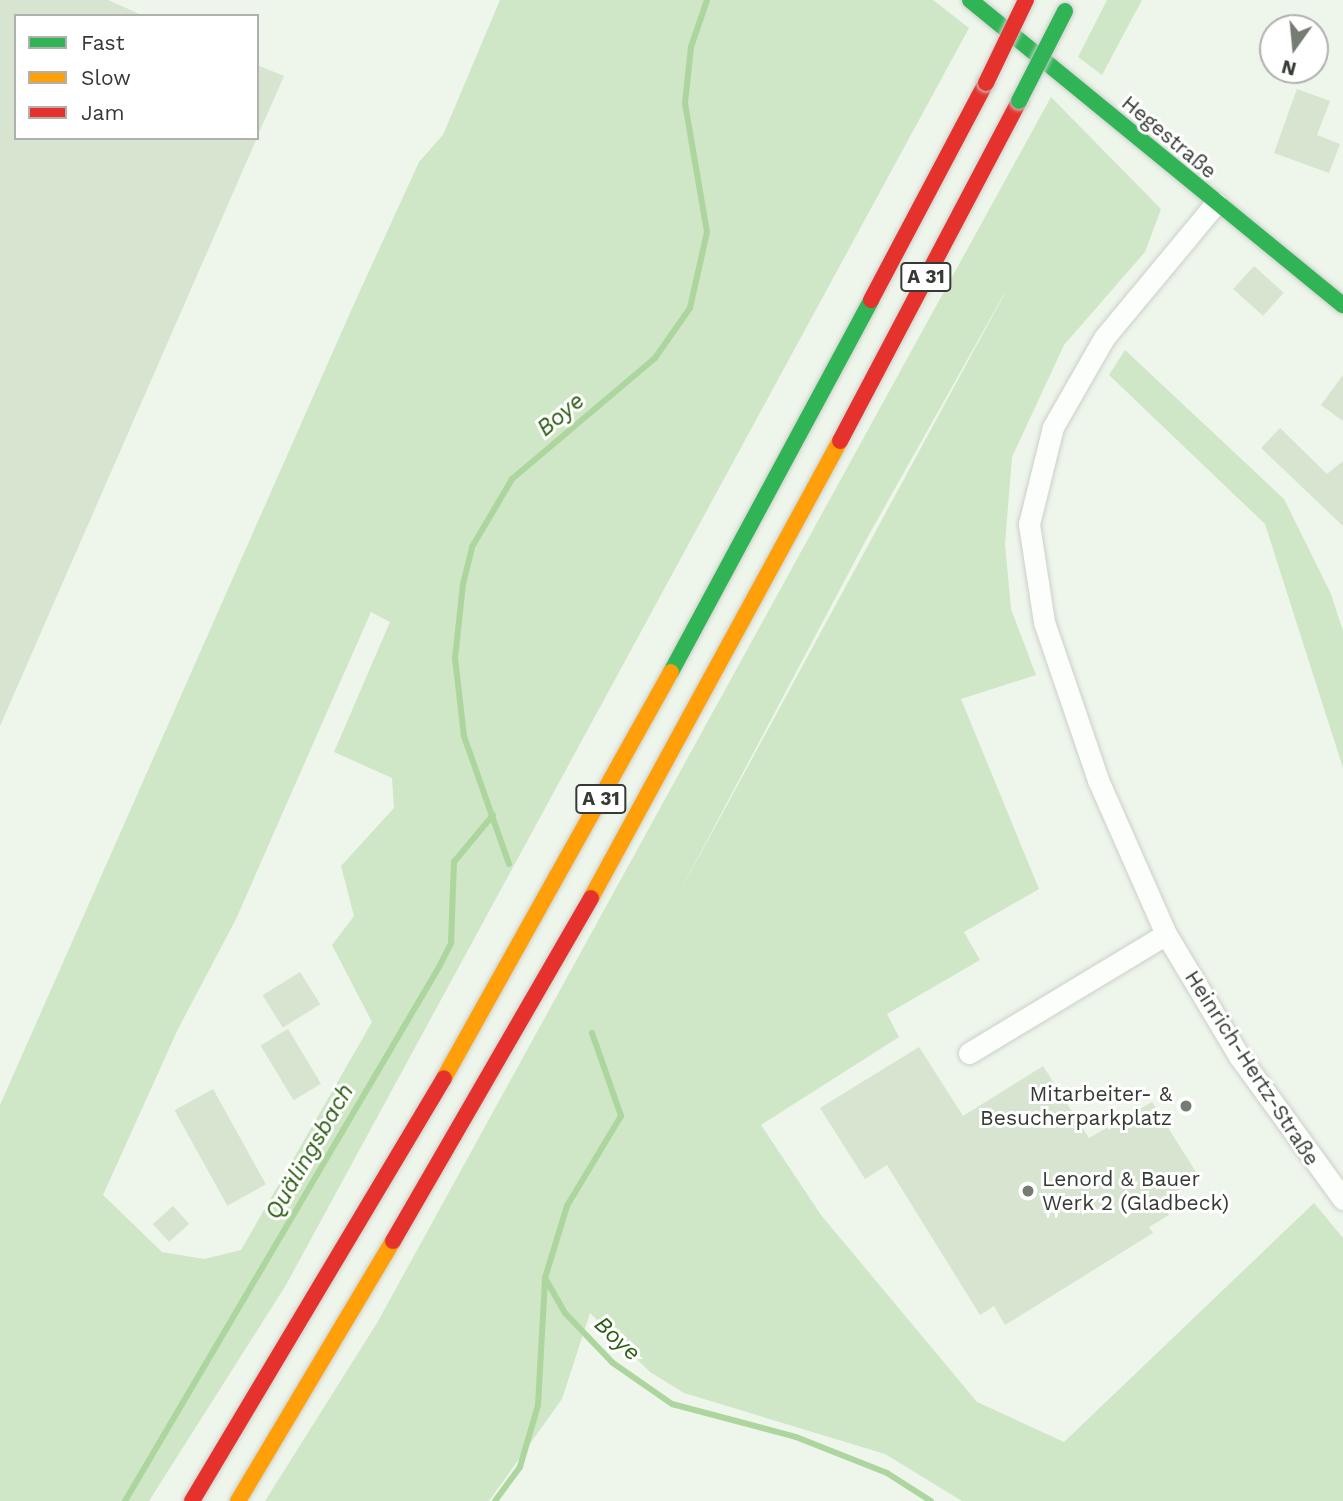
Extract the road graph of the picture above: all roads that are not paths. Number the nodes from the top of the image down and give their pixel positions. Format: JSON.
{"nodes":[{"id":1,"x":970,"y":0,"type":"edge"},
{"id":2,"x":1026,"y":0,"type":"edge"},
{"id":3,"x":1068,"y":5,"type":"edge"},
{"id":4,"x":1216,"y":203,"type":"junction"},
{"id":5,"x":1343,"y":305,"type":"edge"},
{"id":6,"x":1166,"y":934,"type":"junction"},
{"id":7,"x":969,"y":1053,"type":"dead end"},
{"id":8,"x":1343,"y":1199,"type":"edge"},
{"id":9,"x":192,"y":1501,"type":"edge"},
{"id":10,"x":238,"y":1501,"type":"edge"}],
"edges":[{"from":1,"to":4,"type":"main road","name":"Hegestraße"},
{"from":2,"to":9,"type":"main road","number":"A 31","bridge":true},
{"from":3,"to":10,"type":"main road","number":"A 31","bridge":true},
{"from":4,"to":5,"type":"main road","name":"Hegestraße"},
{"from":4,"to":6,"type":"street","name":"Heinrich-Hertz-Straße"},
{"from":6,"to":7,"type":"street"},
{"from":6,"to":8,"type":"street","name":"Heinrich-Hertz-Straße"}]}
